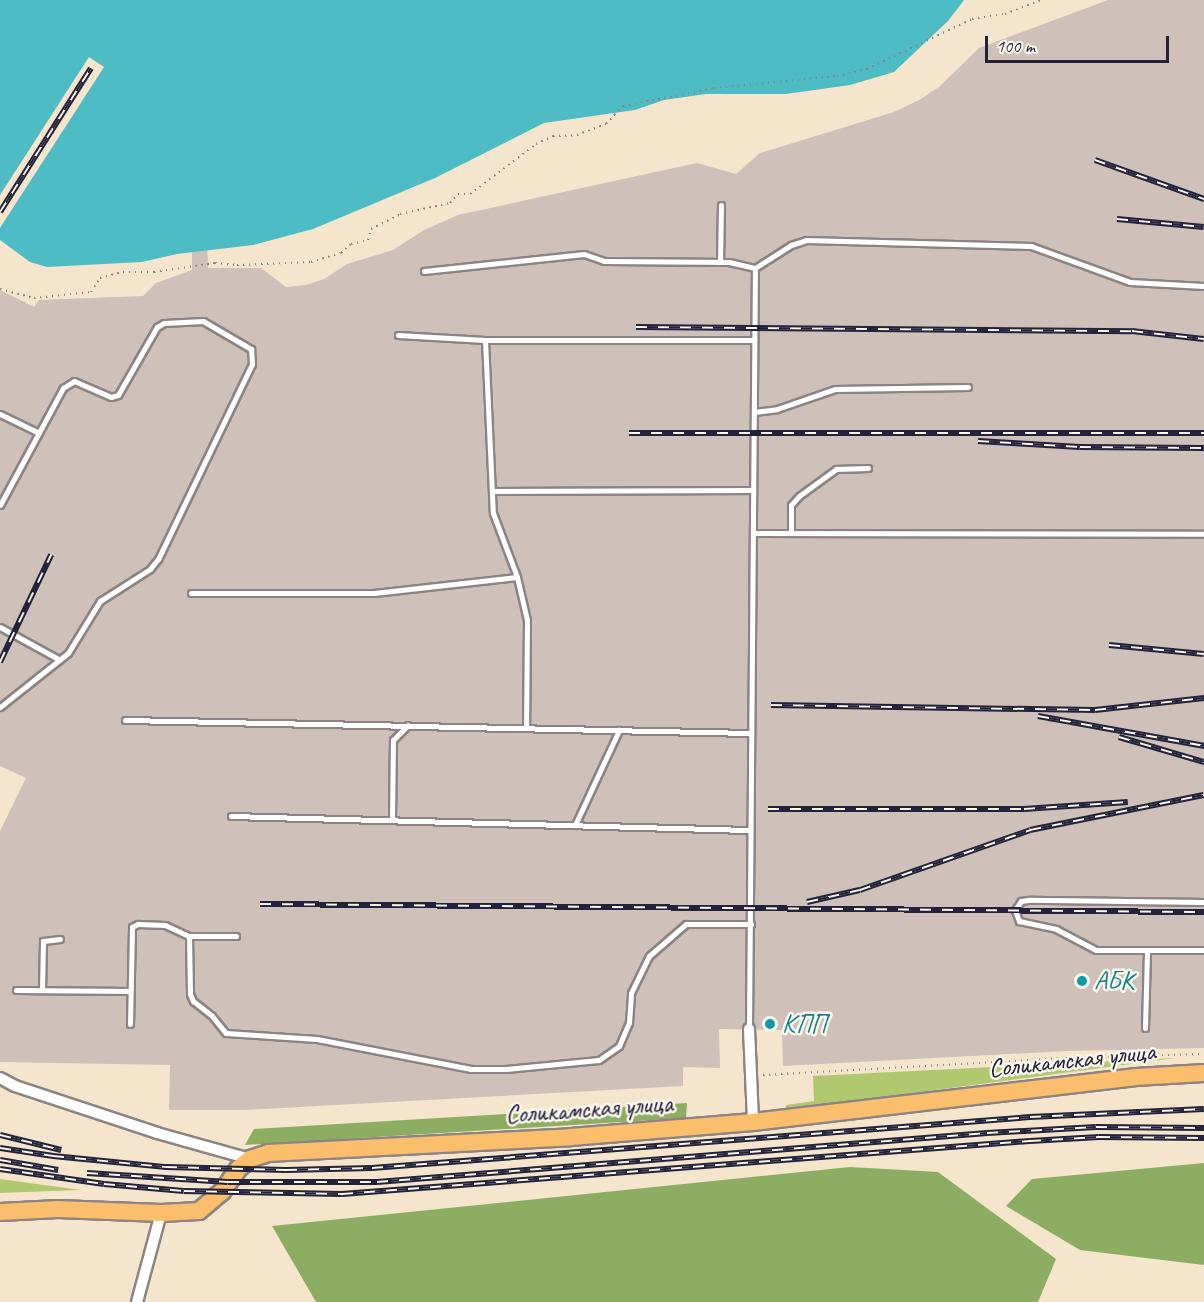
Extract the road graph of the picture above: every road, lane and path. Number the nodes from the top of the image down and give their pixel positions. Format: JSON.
{"nodes":[{"id":1,"x":1042,"y":0,"type":"edge"},
{"id":2,"x":721,"y":205,"type":"dead end"},
{"id":3,"x":720,"y":262,"type":"junction"},
{"id":4,"x":755,"y":268,"type":"junction"},
{"id":5,"x":424,"y":271,"type":"dead end"},
{"id":6,"x":1204,"y":286,"type":"edge"},
{"id":7,"x":0,"y":289,"type":"edge"},
{"id":8,"x":398,"y":335,"type":"dead end"},
{"id":9,"x":485,"y":340,"type":"junction"},
{"id":10,"x":754,"y":340,"type":"junction"},
{"id":11,"x":968,"y":387,"type":"dead end"},
{"id":12,"x":754,"y":412,"type":"junction"},
{"id":13,"x":0,"y":414,"type":"edge"},
{"id":14,"x":39,"y":433,"type":"junction"},
{"id":15,"x":868,"y":468,"type":"dead end"},
{"id":16,"x":753,"y":490,"type":"junction"},
{"id":17,"x":492,"y":491,"type":"junction"},
{"id":18,"x":0,"y":505,"type":"edge"},
{"id":19,"x":754,"y":533,"type":"junction"},
{"id":20,"x":791,"y":533,"type":"junction"},
{"id":21,"x":1204,"y":534,"type":"edge"},
{"id":22,"x":517,"y":578,"type":"junction"},
{"id":23,"x":191,"y":593,"type":"dead end"},
{"id":24,"x":0,"y":627,"type":"edge"},
{"id":25,"x":60,"y":660,"type":"junction"},
{"id":26,"x":0,"y":707,"type":"edge"},
{"id":27,"x":125,"y":720,"type":"dead end"},
{"id":28,"x":408,"y":725,"type":"junction"},
{"id":29,"x":526,"y":727,"type":"junction"},
{"id":30,"x":619,"y":730,"type":"junction"},
{"id":31,"x":751,"y":733,"type":"junction"},
{"id":32,"x":231,"y":816,"type":"dead end"},
{"id":33,"x":392,"y":820,"type":"junction"},
{"id":34,"x":575,"y":825,"type":"junction"},
{"id":35,"x":750,"y":830,"type":"junction"},
{"id":36,"x":1204,"y":902,"type":"edge"},
{"id":37,"x":751,"y":924,"type":"junction"},
{"id":38,"x":189,"y":936,"type":"junction"},
{"id":39,"x":236,"y":936,"type":"dead end"},
{"id":40,"x":60,"y":939,"type":"dead end"},
{"id":41,"x":1204,"y":950,"type":"edge"},
{"id":42,"x":1147,"y":951,"type":"junction"},
{"id":43,"x":16,"y":990,"type":"dead end"},
{"id":44,"x":42,"y":990,"type":"junction"},
{"id":45,"x":130,"y":992,"type":"junction"},
{"id":46,"x":129,"y":1024,"type":"dead end"},
{"id":47,"x":1145,"y":1028,"type":"dead end"},
{"id":48,"x":749,"y":1029,"type":"joint"},
{"id":49,"x":1204,"y":1054,"type":"edge"},
{"id":50,"x":1204,"y":1073,"type":"edge"},
{"id":51,"x":751,"y":1075,"type":"junction"},
{"id":52,"x":0,"y":1078,"type":"edge"},
{"id":53,"x":753,"y":1122,"type":"junction"},
{"id":54,"x":250,"y":1159,"type":"junction"},
{"id":55,"x":0,"y":1212,"type":"edge"},
{"id":56,"x":161,"y":1213,"type":"junction"},
{"id":57,"x":137,"y":1302,"type":"edge"}],
"edges":[{"from":1,"to":7,"type":"path"},
{"from":2,"to":3,"type":"lane"},
{"from":3,"to":4,"type":"lane"},
{"from":3,"to":5,"type":"lane"},
{"from":4,"to":6,"type":"lane"},
{"from":4,"to":10,"type":"lane"},
{"from":8,"to":9,"type":"lane"},
{"from":9,"to":10,"type":"lane"},
{"from":9,"to":17,"type":"lane"},
{"from":10,"to":12,"type":"lane"},
{"from":11,"to":12,"type":"lane"},
{"from":12,"to":16,"type":"lane"},
{"from":13,"to":14,"type":"lane"},
{"from":14,"to":18,"type":"lane"},
{"from":14,"to":25,"type":"lane"},
{"from":15,"to":20,"type":"lane"},
{"from":16,"to":17,"type":"lane"},
{"from":16,"to":19,"type":"lane"},
{"from":17,"to":22,"type":"lane"},
{"from":19,"to":20,"type":"lane"},
{"from":19,"to":31,"type":"lane"},
{"from":20,"to":21,"type":"lane"},
{"from":22,"to":23,"type":"lane"},
{"from":22,"to":29,"type":"lane"},
{"from":24,"to":25,"type":"lane"},
{"from":25,"to":26,"type":"lane"},
{"from":27,"to":28,"type":"lane"},
{"from":28,"to":29,"type":"lane"},
{"from":28,"to":33,"type":"lane"},
{"from":29,"to":30,"type":"lane"},
{"from":30,"to":31,"type":"lane"},
{"from":30,"to":34,"type":"lane"},
{"from":31,"to":35,"type":"lane"},
{"from":32,"to":33,"type":"lane"},
{"from":33,"to":34,"type":"lane"},
{"from":34,"to":35,"type":"lane"},
{"from":35,"to":37,"type":"lane"},
{"from":36,"to":42,"type":"lane"},
{"from":37,"to":38,"type":"lane"},
{"from":37,"to":48,"type":"lane"},
{"from":38,"to":39,"type":"lane"},
{"from":38,"to":45,"type":"lane"},
{"from":40,"to":44,"type":"lane"},
{"from":41,"to":42,"type":"lane"},
{"from":42,"to":47,"type":"lane"},
{"from":43,"to":44,"type":"lane"},
{"from":44,"to":45,"type":"lane"},
{"from":45,"to":46,"type":"lane"},
{"from":48,"to":51,"type":"street"},
{"from":49,"to":51,"type":"path"},
{"from":50,"to":53,"type":"main road","name":"Соликамская улица"},
{"from":51,"to":53,"type":"street"},
{"from":52,"to":54,"type":"street"},
{"from":53,"to":54,"type":"main road","name":"Соликамская улица"},
{"from":54,"to":56,"type":"main road"},
{"from":55,"to":56,"type":"main road"},
{"from":56,"to":57,"type":"street"}]}
